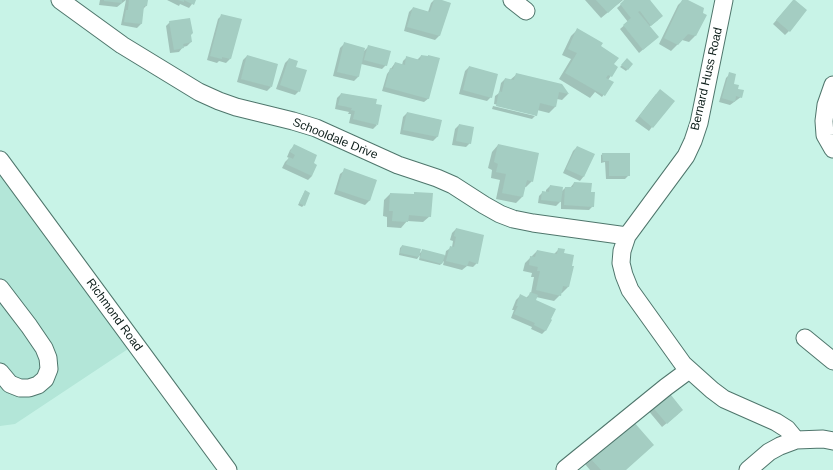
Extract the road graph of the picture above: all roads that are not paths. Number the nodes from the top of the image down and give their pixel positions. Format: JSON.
{"nodes":[{"id":1,"x":60,"y":0,"type":"edge"},
{"id":2,"x":512,"y":0,"type":"edge"},
{"id":3,"x":724,"y":0,"type":"edge"},
{"id":4,"x":526,"y":11,"type":"dead end"},
{"id":5,"x":833,"y":85,"type":"edge"},
{"id":6,"x":833,"y":149,"type":"edge"},
{"id":7,"x":0,"y":160,"type":"edge"},
{"id":8,"x":627,"y":236,"type":"junction"},
{"id":9,"x":0,"y":288,"type":"edge"},
{"id":10,"x":805,"y":338,"type":"dead end"},
{"id":11,"x":833,"y":361,"type":"edge"},
{"id":12,"x":689,"y":370,"type":"junction"},
{"id":13,"x":0,"y":372,"type":"edge"},
{"id":14,"x":796,"y":440,"type":"junction"},
{"id":15,"x":833,"y":441,"type":"edge"},
{"id":16,"x":565,"y":469,"type":"edge"},
{"id":17,"x":228,"y":470,"type":"edge"},
{"id":18,"x":748,"y":470,"type":"edge"}],
"edges":[{"from":1,"to":8,"type":"street","name":"Schooldale Drive"},
{"from":2,"to":4,"type":"street"},
{"from":3,"to":8,"type":"street","name":"Bernard Huss Road"},
{"from":5,"to":6,"type":"street"},
{"from":7,"to":17,"type":"street","name":"Richmond Road"},
{"from":8,"to":12,"type":"street","name":"Bernard Huss Road"},
{"from":9,"to":13,"type":"street"},
{"from":10,"to":11,"type":"street"},
{"from":12,"to":14,"type":"street","name":"Bernard Huss Road"},
{"from":12,"to":16,"type":"street"},
{"from":14,"to":15,"type":"street"},
{"from":14,"to":18,"type":"street"}]}
